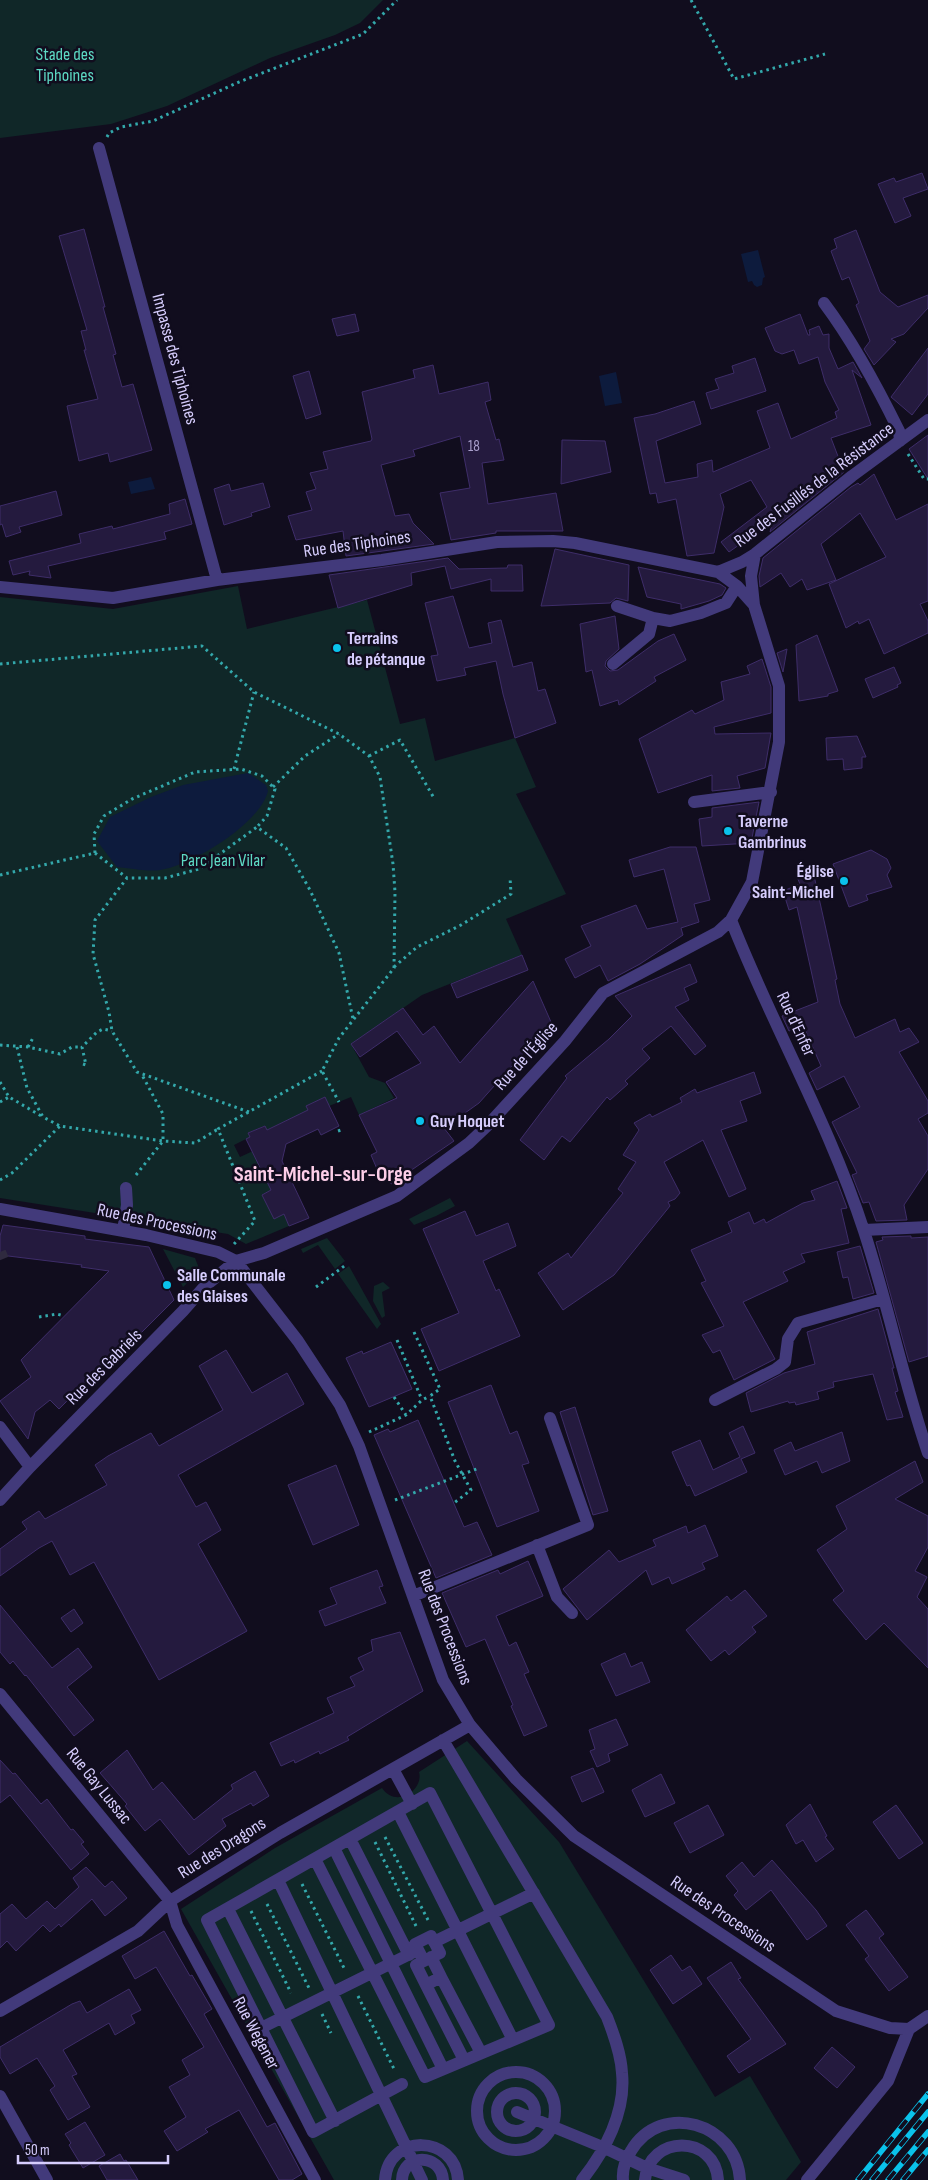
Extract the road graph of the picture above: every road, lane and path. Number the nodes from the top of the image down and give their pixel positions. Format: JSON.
{"nodes":[{"id":1,"x":397,"y":0,"type":"edge"},
{"id":2,"x":691,"y":0,"type":"edge"},
{"id":3,"x":825,"y":54,"type":"dead end"},
{"id":4,"x":100,"y":148,"type":"joint"},
{"id":5,"x":824,"y":303,"type":"dead end"},
{"id":6,"x":928,"y":420,"type":"edge"},
{"id":7,"x":900,"y":441,"type":"junction"},
{"id":8,"x":928,"y":479,"type":"edge"},
{"id":9,"x":754,"y":554,"type":"junction"},
{"id":10,"x":718,"y":572,"type":"junction"},
{"id":11,"x":217,"y":580,"type":"junction"},
{"id":12,"x":737,"y":586,"type":"junction"},
{"id":13,"x":0,"y":587,"type":"edge"},
{"id":14,"x":616,"y":606,"type":"dead end"},
{"id":15,"x":754,"y":606,"type":"junction"},
{"id":16,"x":653,"y":618,"type":"junction"},
{"id":17,"x":0,"y":664,"type":"edge"},
{"id":18,"x":613,"y":664,"type":"dead end"},
{"id":19,"x":254,"y":692,"type":"junction"},
{"id":20,"x":339,"y":734,"type":"junction"},
{"id":21,"x":369,"y":756,"type":"junction"},
{"id":22,"x":234,"y":769,"type":"junction"},
{"id":23,"x":273,"y":787,"type":"junction"},
{"id":24,"x":771,"y":792,"type":"junction"},
{"id":25,"x":434,"y":798,"type":"dead end"},
{"id":26,"x":694,"y":802,"type":"dead end"},
{"id":27,"x":257,"y":828,"type":"junction"},
{"id":28,"x":95,"y":853,"type":"junction"},
{"id":29,"x":0,"y":875,"type":"edge"},
{"id":30,"x":510,"y":877,"type":"dead end"},
{"id":31,"x":127,"y":878,"type":"junction"},
{"id":32,"x":731,"y":920,"type":"junction"},
{"id":33,"x":394,"y":968,"type":"junction"},
{"id":34,"x":353,"y":1020,"type":"junction"},
{"id":35,"x":112,"y":1032,"type":"junction"},
{"id":36,"x":34,"y":1036,"type":"dead end"},
{"id":37,"x":0,"y":1046,"type":"edge"},
{"id":38,"x":18,"y":1047,"type":"junction"},
{"id":39,"x":28,"y":1047,"type":"junction"},
{"id":40,"x":82,"y":1047,"type":"junction"},
{"id":41,"x":83,"y":1064,"type":"dead end"},
{"id":42,"x":322,"y":1071,"type":"junction"},
{"id":43,"x":141,"y":1073,"type":"junction"},
{"id":44,"x":0,"y":1082,"type":"edge"},
{"id":45,"x":9,"y":1097,"type":"junction"},
{"id":46,"x":0,"y":1102,"type":"edge"},
{"id":47,"x":339,"y":1102,"type":"dead end"},
{"id":48,"x":249,"y":1112,"type":"junction"},
{"id":49,"x":43,"y":1117,"type":"junction"},
{"id":50,"x":60,"y":1126,"type":"junction"},
{"id":51,"x":218,"y":1129,"type":"junction"},
{"id":52,"x":162,"y":1141,"type":"junction"},
{"id":53,"x":0,"y":1180,"type":"edge"},
{"id":54,"x":126,"y":1188,"type":"joint"},
{"id":55,"x":0,"y":1208,"type":"edge"},
{"id":56,"x":928,"y":1227,"type":"edge"},
{"id":57,"x":864,"y":1230,"type":"junction"},
{"id":58,"x":123,"y":1231,"type":"junction"},
{"id":59,"x":224,"y":1254,"type":"junction"},
{"id":60,"x":236,"y":1261,"type":"junction"},
{"id":61,"x":347,"y":1264,"type":"dead end"},
{"id":62,"x":316,"y":1287,"type":"dead end"},
{"id":63,"x":883,"y":1299,"type":"junction"},
{"id":64,"x":64,"y":1316,"type":"dead end"},
{"id":65,"x":39,"y":1317,"type":"dead end"},
{"id":66,"x":414,"y":1332,"type":"dead end"},
{"id":67,"x":397,"y":1340,"type":"dead end"},
{"id":68,"x":430,"y":1396,"type":"junction"},
{"id":69,"x":394,"y":1397,"type":"dead end"},
{"id":70,"x":422,"y":1400,"type":"junction"},
{"id":71,"x":715,"y":1400,"type":"dead end"},
{"id":72,"x":406,"y":1415,"type":"junction"},
{"id":73,"x":550,"y":1418,"type":"dead end"},
{"id":74,"x":0,"y":1427,"type":"edge"},
{"id":75,"x":356,"y":1438,"type":"junction"},
{"id":76,"x":928,"y":1453,"type":"edge"},
{"id":77,"x":30,"y":1467,"type":"junction"},
{"id":78,"x":479,"y":1468,"type":"dead end"},
{"id":79,"x":461,"y":1475,"type":"junction"},
{"id":80,"x":0,"y":1500,"type":"edge"},
{"id":81,"x":454,"y":1503,"type":"dead end"},
{"id":82,"x":381,"y":1506,"type":"junction"},
{"id":83,"x":537,"y":1545,"type":"junction"},
{"id":84,"x":413,"y":1596,"type":"junction"},
{"id":85,"x":572,"y":1614,"type":"dead end"},
{"id":86,"x":0,"y":1694,"type":"edge"},
{"id":87,"x":470,"y":1725,"type":"junction"},
{"id":88,"x":443,"y":1740,"type":"junction"},
{"id":89,"x":393,"y":1769,"type":"junction"},
{"id":90,"x":412,"y":1804,"type":"junction"},
{"id":91,"x":398,"y":1812,"type":"junction"},
{"id":92,"x":368,"y":1828,"type":"junction"},
{"id":93,"x":350,"y":1839,"type":"junction"},
{"id":94,"x":334,"y":1848,"type":"junction"},
{"id":95,"x":314,"y":1859,"type":"junction"},
{"id":96,"x":295,"y":1870,"type":"junction"},
{"id":97,"x":278,"y":1880,"type":"junction"},
{"id":98,"x":534,"y":1893,"type":"junction"},
{"id":99,"x":170,"y":1901,"type":"junction"},
{"id":100,"x":228,"y":1908,"type":"junction"},
{"id":101,"x":492,"y":1914,"type":"junction"},
{"id":102,"x":458,"y":1930,"type":"junction"},
{"id":103,"x":423,"y":1951,"type":"junction"},
{"id":104,"x":391,"y":1964,"type":"junction"},
{"id":105,"x":372,"y":1973,"type":"junction"},
{"id":106,"x":441,"y":1977,"type":"junction"},
{"id":107,"x":352,"y":1983,"type":"junction"},
{"id":108,"x":426,"y":1985,"type":"junction"},
{"id":109,"x":333,"y":1992,"type":"junction"},
{"id":110,"x":0,"y":2011,"type":"edge"},
{"id":111,"x":928,"y":2016,"type":"edge"},
{"id":112,"x":282,"y":2017,"type":"junction"},
{"id":113,"x":261,"y":2028,"type":"junction"},
{"id":114,"x":909,"y":2029,"type":"junction"},
{"id":115,"x":513,"y":2040,"type":"junction"},
{"id":116,"x":481,"y":2053,"type":"junction"},
{"id":117,"x":464,"y":2060,"type":"junction"},
{"id":118,"x":443,"y":2069,"type":"junction"},
{"id":119,"x":402,"y":2084,"type":"joint"},
{"id":120,"x":383,"y":2094,"type":"junction"},
{"id":121,"x":0,"y":2096,"type":"edge"},
{"id":122,"x":516,"y":2112,"type":"dead end"},
{"id":123,"x":334,"y":2121,"type":"junction"},
{"id":124,"x":552,"y":2126,"type":"junction"},
{"id":125,"x":407,"y":2148,"type":"junction"},
{"id":126,"x":605,"y":2148,"type":"junction"},
{"id":127,"x":627,"y":2159,"type":"junction"},
{"id":128,"x":414,"y":2161,"type":"junction"},
{"id":129,"x":646,"y":2174,"type":"edge"},
{"id":130,"x":47,"y":2180,"type":"edge"},
{"id":131,"x":315,"y":2180,"type":"edge"},
{"id":132,"x":385,"y":2180,"type":"edge"},
{"id":133,"x":402,"y":2180,"type":"edge"},
{"id":134,"x":422,"y":2180,"type":"edge"},
{"id":135,"x":443,"y":2180,"type":"edge"},
{"id":136,"x":458,"y":2180,"type":"edge"},
{"id":137,"x":582,"y":2180,"type":"edge"},
{"id":138,"x":623,"y":2180,"type":"edge"},
{"id":139,"x":684,"y":2180,"type":"edge"},
{"id":140,"x":718,"y":2180,"type":"edge"},
{"id":141,"x":740,"y":2180,"type":"edge"},
{"id":142,"x":806,"y":2180,"type":"edge"}],
"edges":[{"from":1,"to":4,"type":"path"},
{"from":2,"to":3,"type":"path"},
{"from":4,"to":11,"type":"street","name":"Impasse des Tiphoines"},
{"from":5,"to":7,"type":"street"},
{"from":6,"to":7,"type":"street","name":"Rue des Fusillés de la Résistance"},
{"from":7,"to":8,"type":"path"},
{"from":7,"to":9,"type":"street","name":"Rue des Fusillés de la Résistance"},
{"from":9,"to":10,"type":"street","name":"Rue des Fusillés de la Résistance"},
{"from":9,"to":15,"type":"street"},
{"from":10,"to":11,"type":"street","name":"Rue des Tiphoines"},
{"from":10,"to":12,"type":"street"},
{"from":11,"to":13,"type":"street","name":"Rue des Tiphoines"},
{"from":12,"to":15,"type":"street"},
{"from":12,"to":16,"type":"street"},
{"from":14,"to":16,"type":"street"},
{"from":15,"to":24,"type":"street"},
{"from":16,"to":18,"type":"street"},
{"from":17,"to":19,"type":"path"},
{"from":19,"to":20,"type":"path"},
{"from":19,"to":22,"type":"path"},
{"from":20,"to":21,"type":"path"},
{"from":20,"to":23,"type":"path"},
{"from":21,"to":25,"type":"path"},
{"from":21,"to":33,"type":"path"},
{"from":22,"to":23,"type":"path"},
{"from":22,"to":28,"type":"path"},
{"from":23,"to":27,"type":"path"},
{"from":24,"to":26,"type":"street"},
{"from":24,"to":32,"type":"street"},
{"from":27,"to":31,"type":"path"},
{"from":27,"to":34,"type":"path"},
{"from":28,"to":29,"type":"path"},
{"from":28,"to":31,"type":"path"},
{"from":30,"to":33,"type":"path"},
{"from":31,"to":35,"type":"path"},
{"from":32,"to":57,"type":"street","name":"Rue d'Enfer"},
{"from":32,"to":60,"type":"street","name":"Rue de l'Église"},
{"from":33,"to":34,"type":"path"},
{"from":34,"to":42,"type":"path"},
{"from":35,"to":40,"type":"path"},
{"from":35,"to":43,"type":"path"},
{"from":36,"to":39,"type":"path"},
{"from":37,"to":38,"type":"path"},
{"from":38,"to":39,"type":"path"},
{"from":38,"to":49,"type":"path"},
{"from":39,"to":40,"type":"path"},
{"from":40,"to":41,"type":"path"},
{"from":42,"to":47,"type":"path"},
{"from":42,"to":48,"type":"path"},
{"from":43,"to":48,"type":"path"},
{"from":43,"to":52,"type":"path"},
{"from":44,"to":45,"type":"path"},
{"from":45,"to":46,"type":"path"},
{"from":45,"to":49,"type":"path"},
{"from":48,"to":51,"type":"path"},
{"from":49,"to":50,"type":"path"},
{"from":50,"to":52,"type":"path"},
{"from":50,"to":53,"type":"path"},
{"from":51,"to":52,"type":"path"},
{"from":51,"to":59,"type":"path"},
{"from":52,"to":54,"type":"path"},
{"from":54,"to":58,"type":"street"},
{"from":55,"to":58,"type":"street","name":"Rue des Processions"},
{"from":56,"to":57,"type":"street"},
{"from":57,"to":63,"type":"street","name":"Rue d'Enfer"},
{"from":58,"to":59,"type":"street","name":"Rue des Processions"},
{"from":59,"to":60,"type":"street","name":"Rue des Processions"},
{"from":60,"to":75,"type":"street","name":"Rue des Processions"},
{"from":60,"to":77,"type":"street","name":"Rue des Gabriels"},
{"from":61,"to":62,"type":"path"},
{"from":63,"to":71,"type":"street"},
{"from":63,"to":76,"type":"street","name":"Rue d'Enfer"},
{"from":64,"to":65,"type":"path"},
{"from":66,"to":68,"type":"path"},
{"from":67,"to":70,"type":"path"},
{"from":68,"to":70,"type":"path"},
{"from":68,"to":79,"type":"path"},
{"from":69,"to":72,"type":"path"},
{"from":70,"to":72,"type":"path"},
{"from":72,"to":75,"type":"path"},
{"from":73,"to":83,"type":"street"},
{"from":74,"to":77,"type":"street"},
{"from":75,"to":82,"type":"street","name":"Rue des Processions"},
{"from":77,"to":80,"type":"street","name":"Rue des Gabriels"},
{"from":78,"to":79,"type":"path"},
{"from":79,"to":81,"type":"path"},
{"from":79,"to":82,"type":"path"},
{"from":82,"to":84,"type":"street","name":"Rue des Processions"},
{"from":83,"to":84,"type":"street"},
{"from":83,"to":85,"type":"street"},
{"from":84,"to":87,"type":"street","name":"Rue des Processions"},
{"from":86,"to":99,"type":"street","name":"Rue Gay Lussac"},
{"from":87,"to":88,"type":"street","name":"Rue des Dragons"},
{"from":87,"to":114,"type":"street","name":"Rue des Processions"},
{"from":88,"to":89,"type":"street","name":"Rue des Dragons"},
{"from":88,"to":98,"type":"street"},
{"from":89,"to":90,"type":"street"},
{"from":89,"to":99,"type":"street","name":"Rue des Dragons"},
{"from":90,"to":91,"type":"street"},
{"from":90,"to":101,"type":"street"},
{"from":91,"to":92,"type":"street"},
{"from":91,"to":102,"type":"street"},
{"from":92,"to":93,"type":"street"},
{"from":92,"to":103,"type":"path"},
{"from":93,"to":94,"type":"street"},
{"from":93,"to":103,"type":"street"},
{"from":94,"to":95,"type":"street"},
{"from":94,"to":104,"type":"street"},
{"from":95,"to":96,"type":"street"},
{"from":95,"to":105,"type":"street"},
{"from":96,"to":97,"type":"street"},
{"from":96,"to":107,"type":"path"},
{"from":97,"to":100,"type":"street"},
{"from":97,"to":109,"type":"street"},
{"from":98,"to":101,"type":"street"},
{"from":98,"to":126,"type":"street"},
{"from":99,"to":110,"type":"street","name":"Rue des Dragons"},
{"from":99,"to":131,"type":"street","name":"Rue Wegener"},
{"from":100,"to":112,"type":"street"},
{"from":100,"to":113,"type":"street"},
{"from":101,"to":102,"type":"street"},
{"from":101,"to":115,"type":"street"},
{"from":102,"to":103,"type":"street"},
{"from":102,"to":115,"type":"street"},
{"from":103,"to":104,"type":"street"},
{"from":103,"to":106,"type":"street"},
{"from":103,"to":108,"type":"street"},
{"from":104,"to":105,"type":"street"},
{"from":104,"to":118,"type":"street"},
{"from":105,"to":107,"type":"street"},
{"from":105,"to":118,"type":"street"},
{"from":106,"to":108,"type":"street"},
{"from":106,"to":116,"type":"street"},
{"from":107,"to":109,"type":"street"},
{"from":107,"to":119,"type":"path"},
{"from":108,"to":117,"type":"street"},
{"from":109,"to":112,"type":"street"},
{"from":109,"to":120,"type":"street"},
{"from":111,"to":114,"type":"street"},
{"from":112,"to":113,"type":"street"},
{"from":112,"to":123,"type":"street"},
{"from":113,"to":123,"type":"street"},
{"from":114,"to":142,"type":"street"},
{"from":115,"to":116,"type":"street"},
{"from":116,"to":117,"type":"street"},
{"from":117,"to":118,"type":"street"},
{"from":119,"to":120,"type":"street"},
{"from":120,"to":123,"type":"street"},
{"from":120,"to":125,"type":"street"},
{"from":121,"to":130,"type":"street"},
{"from":122,"to":124,"type":"street"},
{"from":124,"to":124,"type":"street"},
{"from":124,"to":126,"type":"street"},
{"from":125,"to":128,"type":"street"},
{"from":125,"to":132,"type":"street"},
{"from":125,"to":136,"type":"street"},
{"from":126,"to":127,"type":"street"},
{"from":126,"to":137,"type":"street"},
{"from":127,"to":129,"type":"street"},
{"from":127,"to":138,"type":"street"},
{"from":127,"to":141,"type":"street"},
{"from":128,"to":133,"type":"street"},
{"from":128,"to":134,"type":"street"},
{"from":128,"to":135,"type":"street"},
{"from":129,"to":139,"type":"street"},
{"from":129,"to":140,"type":"street"}]}
